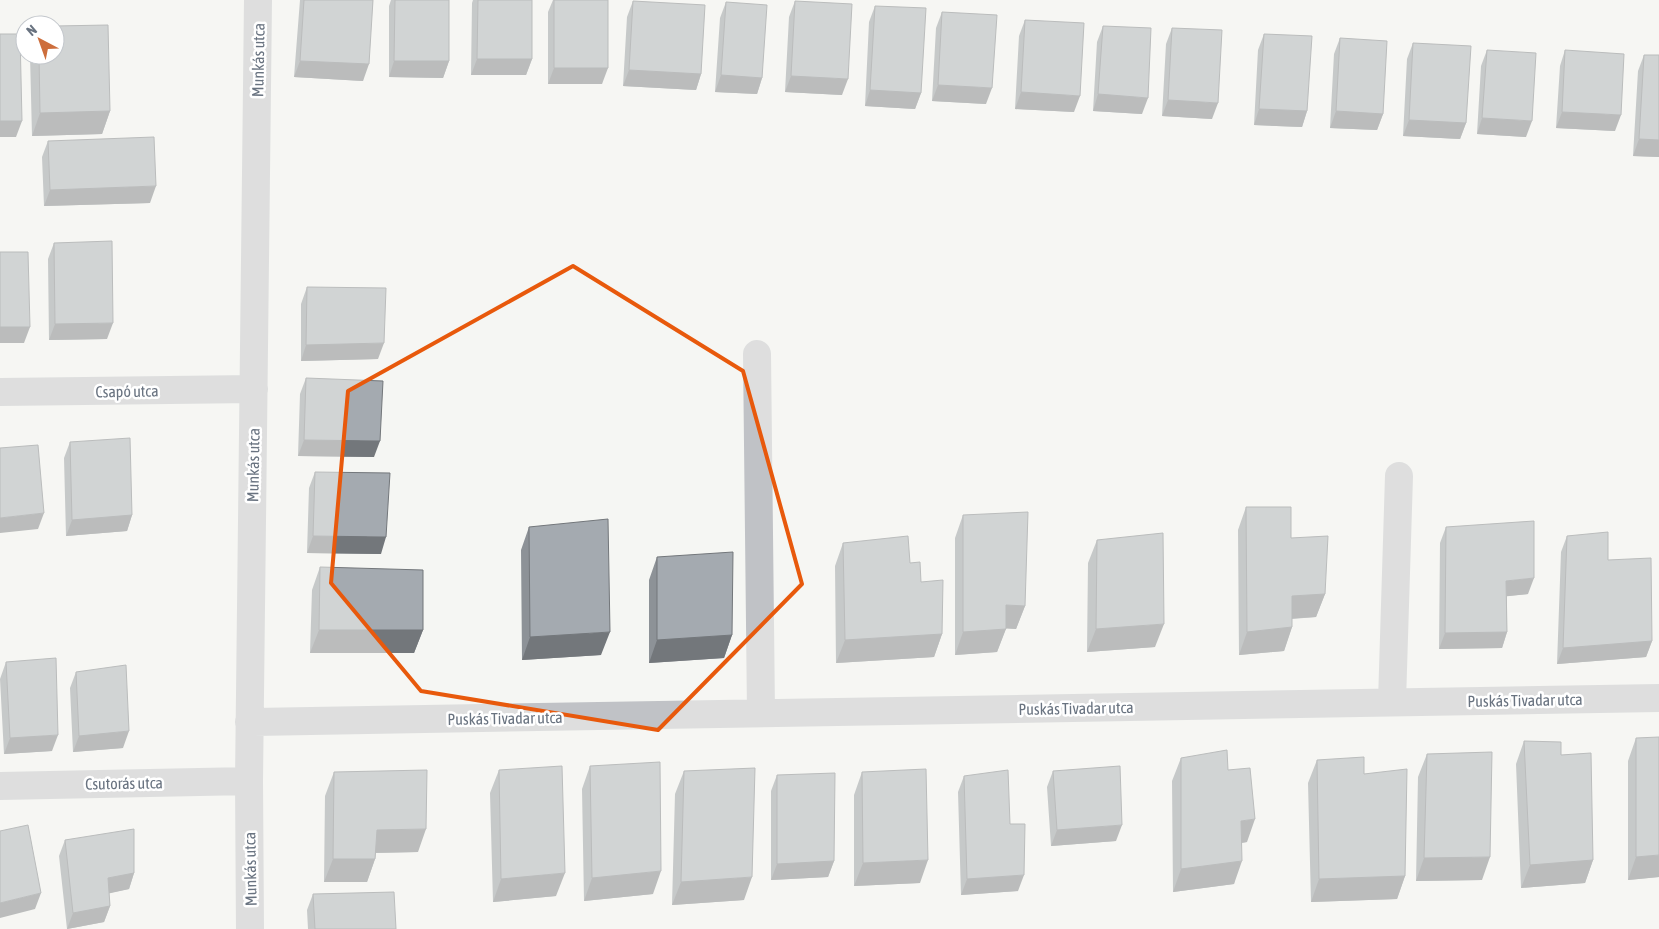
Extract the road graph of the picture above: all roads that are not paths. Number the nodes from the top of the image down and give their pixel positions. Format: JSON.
{"nodes":[{"id":1,"x":258,"y":0,"type":"edge"},
{"id":2,"x":757,"y":354,"type":"dead end"},
{"id":3,"x":254,"y":389,"type":"junction"},
{"id":4,"x":0,"y":392,"type":"edge"},
{"id":5,"x":1399,"y":476,"type":"dead end"},
{"id":6,"x":1659,"y":698,"type":"edge"},
{"id":7,"x":1392,"y":702,"type":"junction"},
{"id":8,"x":761,"y":713,"type":"junction"},
{"id":9,"x":249,"y":722,"type":"junction"},
{"id":10,"x":249,"y":781,"type":"junction"},
{"id":11,"x":0,"y":786,"type":"edge"},
{"id":12,"x":250,"y":929,"type":"edge"}],
"edges":[{"from":1,"to":3,"type":"street","name":"Munkás utca"},
{"from":2,"to":8,"type":"street"},
{"from":3,"to":4,"type":"street","name":"Csapó utca"},
{"from":3,"to":9,"type":"street","name":"Munkás utca"},
{"from":5,"to":7,"type":"street"},
{"from":6,"to":7,"type":"street","name":"Puskás Tivadar utca"},
{"from":7,"to":8,"type":"street","name":"Puskás Tivadar utca"},
{"from":8,"to":9,"type":"street","name":"Puskás Tivadar utca"},
{"from":9,"to":10,"type":"street","name":"Munkás utca"},
{"from":10,"to":11,"type":"street","name":"Csutorás utca"},
{"from":10,"to":12,"type":"street","name":"Munkás utca"}]}
